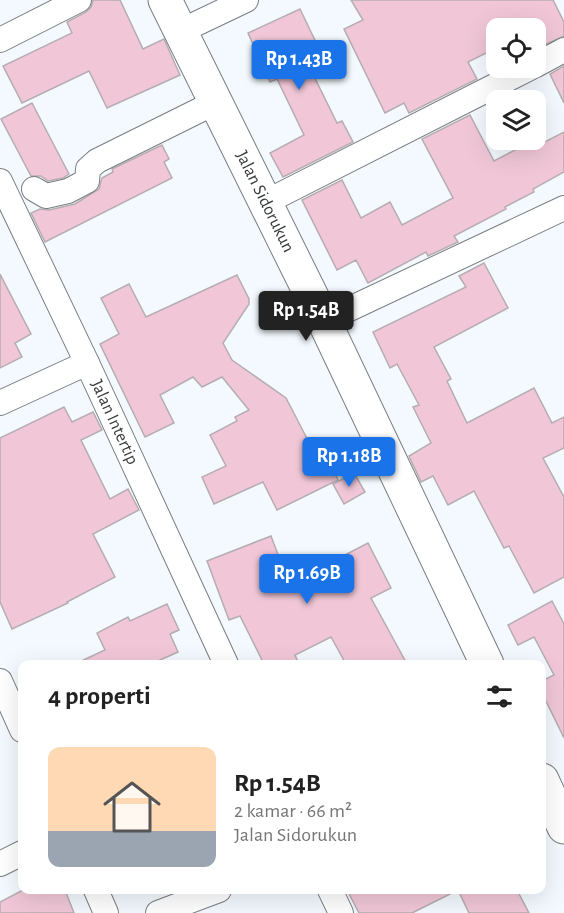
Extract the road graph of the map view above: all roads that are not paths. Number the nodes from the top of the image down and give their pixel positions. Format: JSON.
{"nodes":[{"id":1,"x":79,"y":0,"type":"edge"},
{"id":2,"x":165,"y":0,"type":"edge"},
{"id":3,"x":246,"y":0,"type":"edge"},
{"id":4,"x":182,"y":31,"type":"junction"},
{"id":5,"x":0,"y":40,"type":"edge"},
{"id":6,"x":564,"y":50,"type":"edge"},
{"id":7,"x":546,"y":60,"type":"edge"},
{"id":8,"x":510,"y":78,"type":"edge"},
{"id":9,"x":216,"y":102,"type":"junction"},
{"id":10,"x":1,"y":184,"type":"edge"},
{"id":11,"x":34,"y":189,"type":"dead end"},
{"id":12,"x":266,"y":202,"type":"junction"},
{"id":13,"x":564,"y":208,"type":"edge"},
{"id":14,"x":324,"y":321,"type":"junction"},
{"id":15,"x":87,"y":363,"type":"junction"},
{"id":16,"x":0,"y":403,"type":"edge"},
{"id":17,"x":224,"y":660,"type":"edge"},
{"id":18,"x":485,"y":660,"type":"edge"},
{"id":19,"x":0,"y":681,"type":"edge"},
{"id":20,"x":18,"y":721,"type":"edge"},
{"id":21,"x":546,"y":789,"type":"edge"},
{"id":22,"x":564,"y":827,"type":"edge"},
{"id":23,"x":18,"y":855,"type":"edge"},
{"id":24,"x":0,"y":864,"type":"edge"},
{"id":25,"x":98,"y":894,"type":"edge"},
{"id":26,"x":208,"y":894,"type":"edge"},
{"id":27,"x":332,"y":894,"type":"edge"},
{"id":28,"x":106,"y":913,"type":"edge"},
{"id":29,"x":158,"y":913,"type":"edge"},
{"id":30,"x":341,"y":913,"type":"edge"}],
"edges":[{"from":1,"to":5,"type":"street"},
{"from":2,"to":4,"type":"street","name":"Jalan Sidorukun"},
{"from":3,"to":4,"type":"street"},
{"from":4,"to":9,"type":"street","name":"Jalan Sidorukun"},
{"from":6,"to":7,"type":"street"},
{"from":8,"to":12,"type":"street"},
{"from":9,"to":11,"type":"street"},
{"from":9,"to":12,"type":"street","name":"Jalan Sidorukun"},
{"from":10,"to":15,"type":"street","name":"Jalan Intertip"},
{"from":12,"to":14,"type":"street","name":"Jalan Sidorukun"},
{"from":13,"to":14,"type":"street"},
{"from":14,"to":18,"type":"street","name":"Jalan Sidorukun"},
{"from":15,"to":16,"type":"street"},
{"from":15,"to":17,"type":"street","name":"Jalan Intertip"},
{"from":19,"to":20,"type":"street"},
{"from":21,"to":22,"type":"street"},
{"from":23,"to":24,"type":"street"},
{"from":25,"to":28,"type":"street"},
{"from":26,"to":29,"type":"street"},
{"from":27,"to":30,"type":"street"}]}
